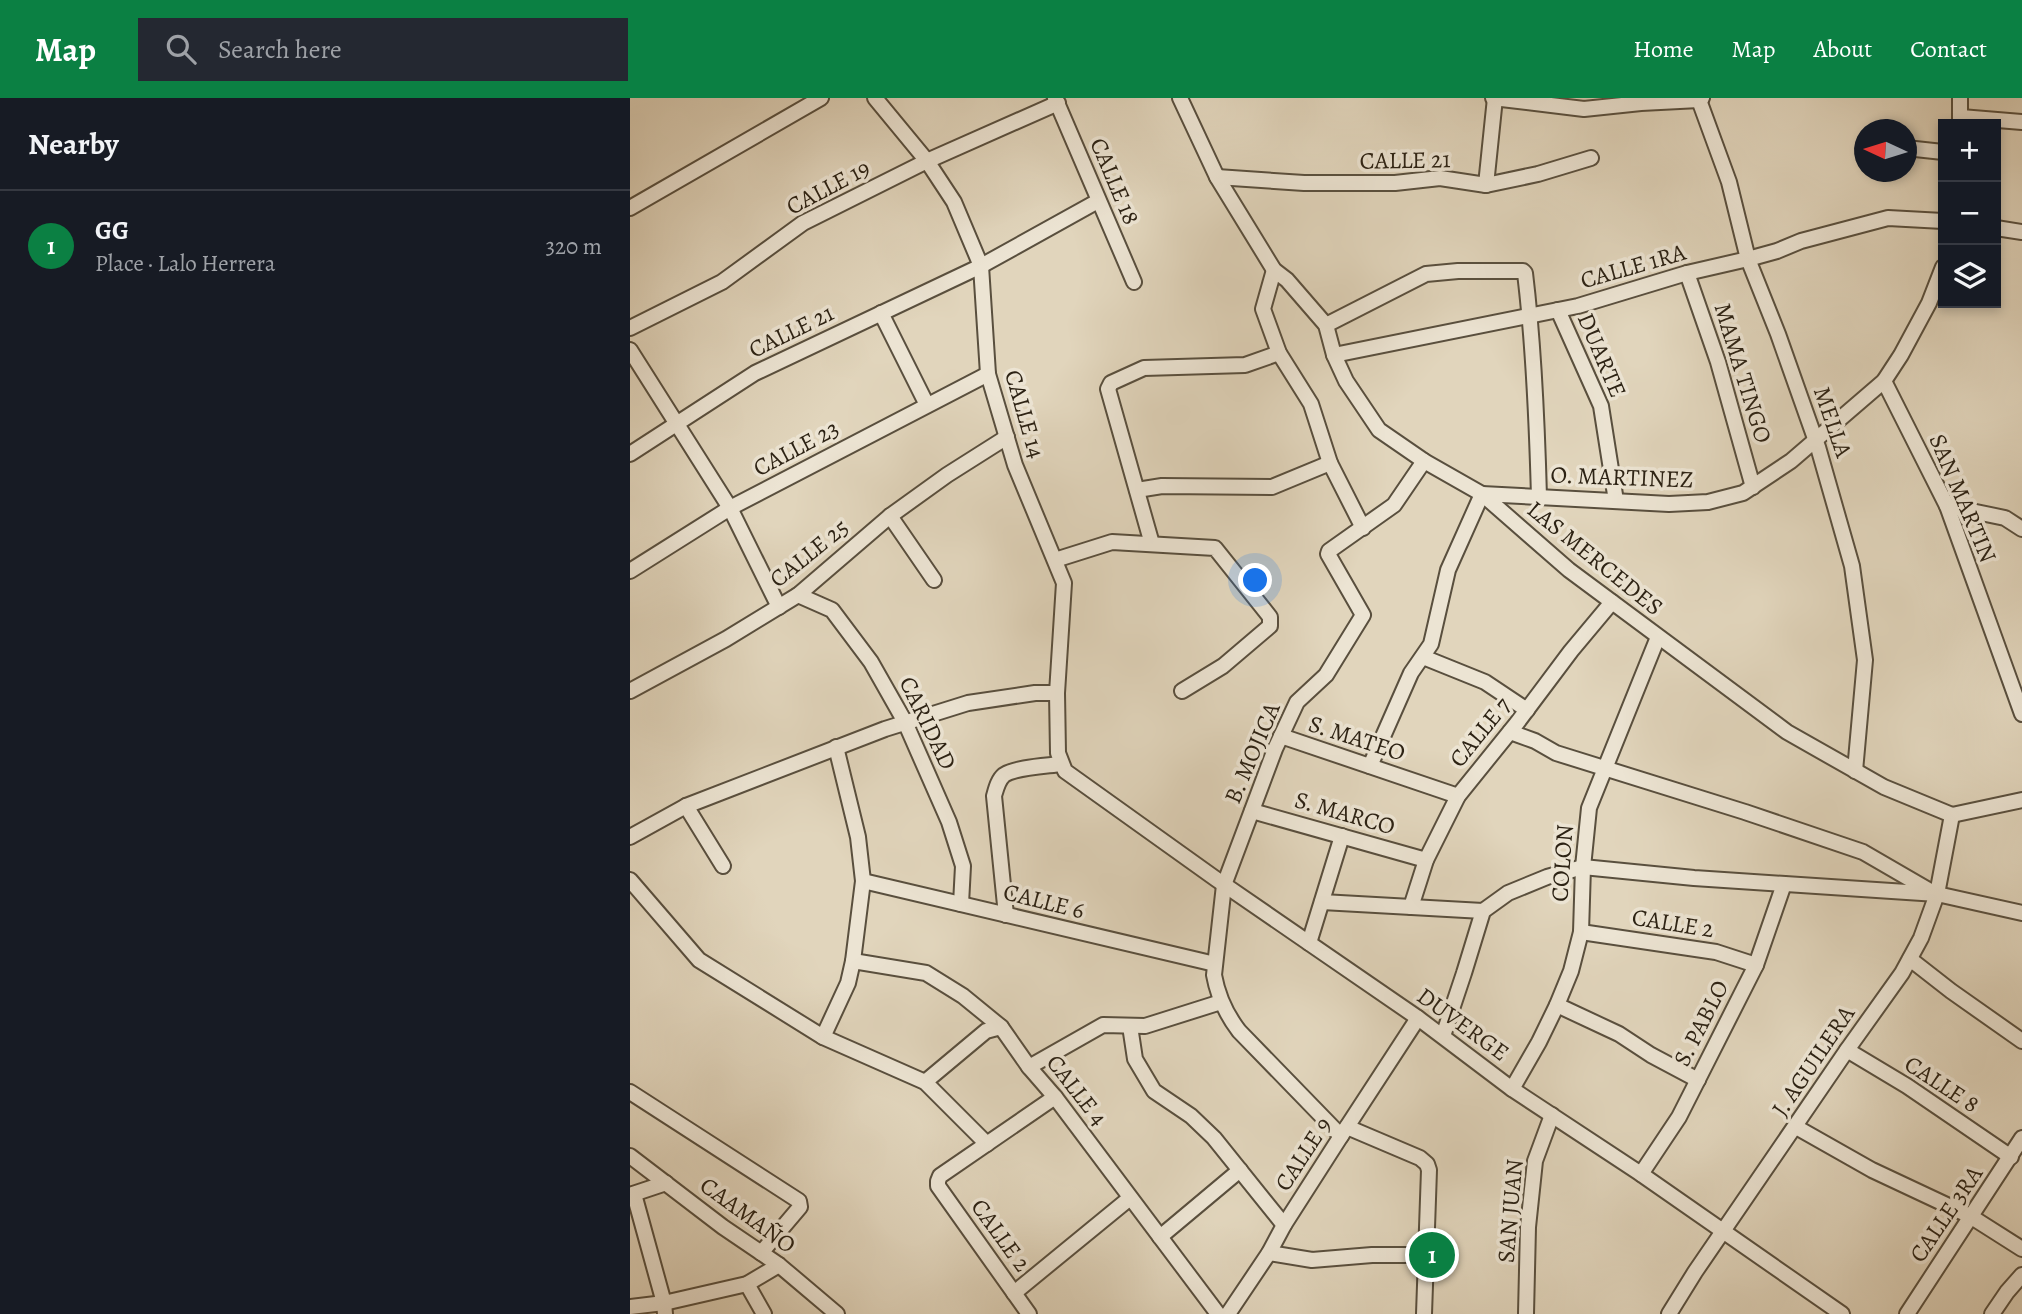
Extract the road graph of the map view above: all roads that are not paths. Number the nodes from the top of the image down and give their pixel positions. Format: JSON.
{"nodes":[{"id":1,"x":821,"y":98,"type":"edge"},
{"id":2,"x":875,"y":98,"type":"edge"},
{"id":3,"x":1180,"y":98,"type":"edge"},
{"id":4,"x":1494,"y":98,"type":"edge"},
{"id":5,"x":1960,"y":98,"type":"edge"},
{"id":6,"x":1700,"y":99,"type":"edge"},
{"id":7,"x":1056,"y":101,"type":"edge"},
{"id":8,"x":1960,"y":119,"type":"edge"},
{"id":9,"x":2001,"y":122,"type":"edge"},
{"id":10,"x":2022,"y":122,"type":"edge"},
{"id":11,"x":1917,"y":149,"type":"edge"},
{"id":12,"x":1938,"y":151,"type":"edge"},
{"id":13,"x":1591,"y":158,"type":"dead end"},
{"id":14,"x":927,"y":161,"type":"junction"},
{"id":15,"x":1217,"y":177,"type":"junction"},
{"id":16,"x":1486,"y":185,"type":"junction"},
{"id":17,"x":1098,"y":201,"type":"junction"},
{"id":18,"x":630,"y":208,"type":"edge"},
{"id":19,"x":1938,"y":221,"type":"edge"},
{"id":20,"x":2001,"y":229,"type":"edge"},
{"id":21,"x":2022,"y":232,"type":"edge"},
{"id":22,"x":1748,"y":259,"type":"junction"},
{"id":23,"x":981,"y":266,"type":"junction"},
{"id":24,"x":1274,"y":270,"type":"junction"},
{"id":25,"x":1687,"y":274,"type":"junction"},
{"id":26,"x":1938,"y":280,"type":"edge"},
{"id":27,"x":1133,"y":282,"type":"dead end"},
{"id":28,"x":1558,"y":310,"type":"junction"},
{"id":29,"x":881,"y":313,"type":"junction"},
{"id":30,"x":1530,"y":316,"type":"junction"},
{"id":31,"x":1326,"y":325,"type":"junction"},
{"id":32,"x":630,"y":328,"type":"edge"},
{"id":33,"x":630,"y":350,"type":"edge"},
{"id":34,"x":1279,"y":354,"type":"junction"},
{"id":35,"x":1334,"y":355,"type":"junction"},
{"id":36,"x":988,"y":374,"type":"junction"},
{"id":37,"x":1884,"y":381,"type":"junction"},
{"id":38,"x":927,"y":405,"type":"junction"},
{"id":39,"x":677,"y":424,"type":"junction"},
{"id":40,"x":1007,"y":437,"type":"junction"},
{"id":41,"x":1816,"y":439,"type":"junction"},
{"id":42,"x":630,"y":454,"type":"edge"},
{"id":43,"x":1424,"y":461,"type":"junction"},
{"id":44,"x":1330,"y":463,"type":"junction"},
{"id":45,"x":1753,"y":486,"type":"junction"},
{"id":46,"x":1137,"y":490,"type":"junction"},
{"id":47,"x":1482,"y":494,"type":"junction"},
{"id":48,"x":1539,"y":497,"type":"junction"},
{"id":49,"x":1616,"y":501,"type":"junction"},
{"id":50,"x":1947,"y":506,"type":"junction"},
{"id":51,"x":730,"y":508,"type":"junction"},
{"id":52,"x":890,"y":516,"type":"junction"},
{"id":53,"x":1363,"y":528,"type":"junction"},
{"id":54,"x":2022,"y":528,"type":"edge"},
{"id":55,"x":1152,"y":544,"type":"junction"},
{"id":56,"x":1055,"y":560,"type":"junction"},
{"id":57,"x":630,"y":571,"type":"edge"},
{"id":58,"x":934,"y":580,"type":"dead end"},
{"id":59,"x":798,"y":595,"type":"junction"},
{"id":60,"x":1612,"y":602,"type":"junction"},
{"id":61,"x":779,"y":607,"type":"junction"},
{"id":62,"x":1658,"y":637,"type":"junction"},
{"id":63,"x":1423,"y":657,"type":"junction"},
{"id":64,"x":630,"y":691,"type":"edge"},
{"id":65,"x":1182,"y":691,"type":"dead end"},
{"id":66,"x":1057,"y":693,"type":"junction"},
{"id":67,"x":1527,"y":710,"type":"junction"},
{"id":68,"x":2022,"y":714,"type":"edge"},
{"id":69,"x":905,"y":722,"type":"junction"},
{"id":70,"x":1510,"y":732,"type":"junction"},
{"id":71,"x":1281,"y":736,"type":"junction"},
{"id":72,"x":836,"y":747,"type":"junction"},
{"id":73,"x":1061,"y":765,"type":"junction"},
{"id":74,"x":1370,"y":766,"type":"junction"},
{"id":75,"x":1606,"y":768,"type":"junction"},
{"id":76,"x":1856,"y":771,"type":"junction"},
{"id":77,"x":1458,"y":796,"type":"junction"},
{"id":78,"x":2022,"y":800,"type":"edge"},
{"id":79,"x":686,"y":806,"type":"junction"},
{"id":80,"x":1252,"y":811,"type":"junction"},
{"id":81,"x":1952,"y":816,"type":"junction"},
{"id":82,"x":1342,"y":836,"type":"junction"},
{"id":83,"x":630,"y":837,"type":"edge"},
{"id":84,"x":1426,"y":860,"type":"junction"},
{"id":85,"x":723,"y":866,"type":"dead end"},
{"id":86,"x":1583,"y":867,"type":"junction"},
{"id":87,"x":630,"y":880,"type":"edge"},
{"id":88,"x":863,"y":881,"type":"junction"},
{"id":89,"x":1784,"y":884,"type":"junction"},
{"id":90,"x":1224,"y":885,"type":"junction"},
{"id":91,"x":1937,"y":894,"type":"junction"},
{"id":92,"x":1322,"y":902,"type":"junction"},
{"id":93,"x":961,"y":904,"type":"junction"},
{"id":94,"x":1411,"y":906,"type":"junction"},
{"id":95,"x":1483,"y":911,"type":"junction"},
{"id":96,"x":2022,"y":913,"type":"edge"},
{"id":97,"x":1006,"y":915,"type":"junction"},
{"id":98,"x":1581,"y":932,"type":"junction"},
{"id":99,"x":1309,"y":943,"type":"junction"},
{"id":100,"x":1910,"y":959,"type":"junction"},
{"id":101,"x":853,"y":961,"type":"junction"},
{"id":102,"x":1756,"y":965,"type":"junction"},
{"id":103,"x":1215,"y":970,"type":"junction"},
{"id":104,"x":1221,"y":1002,"type":"junction"},
{"id":105,"x":1557,"y":1005,"type":"junction"},
{"id":106,"x":1418,"y":1018,"type":"junction"},
{"id":107,"x":1130,"y":1026,"type":"junction"},
{"id":108,"x":1001,"y":1027,"type":"junction"},
{"id":109,"x":1443,"y":1036,"type":"junction"},
{"id":110,"x":823,"y":1037,"type":"junction"},
{"id":111,"x":2022,"y":1041,"type":"edge"},
{"id":112,"x":1847,"y":1051,"type":"junction"},
{"id":113,"x":1029,"y":1067,"type":"junction"},
{"id":114,"x":1698,"y":1080,"type":"junction"},
{"id":115,"x":925,"y":1082,"type":"junction"},
{"id":116,"x":1512,"y":1089,"type":"junction"},
{"id":117,"x":630,"y":1092,"type":"edge"},
{"id":118,"x":1055,"y":1097,"type":"junction"},
{"id":119,"x":1552,"y":1115,"type":"junction"},
{"id":120,"x":1796,"y":1127,"type":"junction"},
{"id":121,"x":1344,"y":1131,"type":"junction"},
{"id":122,"x":2022,"y":1138,"type":"edge"},
{"id":123,"x":987,"y":1144,"type":"junction"},
{"id":124,"x":630,"y":1156,"type":"edge"},
{"id":125,"x":2011,"y":1157,"type":"junction"},
{"id":126,"x":1240,"y":1170,"type":"junction"},
{"id":127,"x":1642,"y":1174,"type":"junction"},
{"id":128,"x":666,"y":1183,"type":"junction"},
{"id":129,"x":632,"y":1194,"type":"edge"},
{"id":130,"x":1130,"y":1198,"type":"junction"},
{"id":131,"x":1970,"y":1216,"type":"junction"},
{"id":132,"x":1284,"y":1225,"type":"junction"},
{"id":133,"x":1724,"y":1231,"type":"junction"},
{"id":134,"x":1160,"y":1237,"type":"junction"},
{"id":135,"x":2022,"y":1249,"type":"edge"},
{"id":136,"x":761,"y":1253,"type":"junction"},
{"id":137,"x":1269,"y":1253,"type":"junction"},
{"id":138,"x":1425,"y":1255,"type":"junction"},
{"id":139,"x":779,"y":1265,"type":"junction"},
{"id":140,"x":2022,"y":1275,"type":"edge"},
{"id":141,"x":747,"y":1284,"type":"junction"},
{"id":142,"x":1014,"y":1293,"type":"junction"},
{"id":143,"x":630,"y":1307,"type":"edge"},
{"id":144,"x":664,"y":1309,"type":"edge"},
{"id":145,"x":764,"y":1314,"type":"edge"},
{"id":146,"x":837,"y":1314,"type":"edge"},
{"id":147,"x":1029,"y":1314,"type":"edge"},
{"id":148,"x":1218,"y":1314,"type":"edge"},
{"id":149,"x":1228,"y":1314,"type":"edge"},
{"id":150,"x":1424,"y":1314,"type":"edge"},
{"id":151,"x":1527,"y":1314,"type":"edge"},
{"id":152,"x":1669,"y":1314,"type":"edge"},
{"id":153,"x":1842,"y":1314,"type":"edge"},
{"id":154,"x":1907,"y":1314,"type":"edge"},
{"id":155,"x":1992,"y":1314,"type":"edge"}],
"edges":[{"from":1,"to":18,"type":"street"},
{"from":2,"to":14,"type":"street","name":"CALLE 14"},
{"from":3,"to":15,"type":"street","name":"LAS MERCEDES"},
{"from":4,"to":6,"type":"street"},
{"from":4,"to":16,"type":"street"},
{"from":5,"to":8,"type":"street"},
{"from":6,"to":22,"type":"street","name":"MELLA"},
{"from":7,"to":14,"type":"street","name":"CALLE 19"},
{"from":7,"to":17,"type":"street","name":"CALLE 18"},
{"from":9,"to":10,"type":"street"},
{"from":11,"to":12,"type":"street"},
{"from":13,"to":16,"type":"street","name":"CALLE 21"},
{"from":14,"to":23,"type":"street","name":"CALLE 14"},
{"from":14,"to":32,"type":"street","name":"CALLE 19"},
{"from":15,"to":16,"type":"street","name":"CALLE 21"},
{"from":15,"to":24,"type":"street","name":"LAS MERCEDES"},
{"from":17,"to":23,"type":"street","name":"CALLE 21"},
{"from":17,"to":27,"type":"street","name":"CALLE 18"},
{"from":19,"to":22,"type":"street","name":"CALLE 1RA"},
{"from":20,"to":21,"type":"street"},
{"from":22,"to":25,"type":"street","name":"CALLE 1RA"},
{"from":22,"to":41,"type":"street","name":"MELLA"},
{"from":23,"to":29,"type":"street","name":"CALLE 21"},
{"from":23,"to":36,"type":"street","name":"CALLE 14"},
{"from":24,"to":31,"type":"street","name":"LAS MERCEDES"},
{"from":24,"to":34,"type":"street"},
{"from":25,"to":28,"type":"street","name":"CALLE 1RA"},
{"from":25,"to":45,"type":"street","name":"MAMA TINGO"},
{"from":26,"to":37,"type":"street","name":"O. MARTINEZ"},
{"from":28,"to":30,"type":"street","name":"CALLE 1RA"},
{"from":28,"to":49,"type":"street","name":"DUARTE"},
{"from":29,"to":38,"type":"street"},
{"from":29,"to":39,"type":"street","name":"CALLE 21"},
{"from":30,"to":31,"type":"street"},
{"from":30,"to":35,"type":"street","name":"CALLE 1RA"},
{"from":30,"to":48,"type":"street"},
{"from":31,"to":35,"type":"street","name":"LAS MERCEDES"},
{"from":33,"to":39,"type":"street"},
{"from":34,"to":44,"type":"street"},
{"from":34,"to":46,"type":"street"},
{"from":35,"to":43,"type":"street","name":"LAS MERCEDES"},
{"from":36,"to":38,"type":"street","name":"CALLE 23"},
{"from":36,"to":40,"type":"street","name":"CALLE 14"},
{"from":37,"to":41,"type":"street","name":"O. MARTINEZ"},
{"from":37,"to":50,"type":"street","name":"SAN MARTIN"},
{"from":38,"to":51,"type":"street","name":"CALLE 23"},
{"from":39,"to":42,"type":"street","name":"CALLE 21"},
{"from":39,"to":51,"type":"street"},
{"from":40,"to":52,"type":"street","name":"CALLE 25"},
{"from":40,"to":56,"type":"street","name":"CALLE 14"},
{"from":41,"to":45,"type":"street","name":"O. MARTINEZ"},
{"from":41,"to":76,"type":"street","name":"MELLA"},
{"from":43,"to":47,"type":"street","name":"LAS MERCEDES"},
{"from":43,"to":53,"type":"street"},
{"from":44,"to":46,"type":"street"},
{"from":44,"to":53,"type":"street"},
{"from":45,"to":49,"type":"street","name":"O. MARTINEZ"},
{"from":46,"to":55,"type":"street"},
{"from":47,"to":48,"type":"street","name":"O. MARTINEZ"},
{"from":47,"to":60,"type":"street","name":"LAS MERCEDES"},
{"from":47,"to":63,"type":"street"},
{"from":48,"to":49,"type":"street","name":"O. MARTINEZ"},
{"from":50,"to":54,"type":"street"},
{"from":50,"to":68,"type":"street","name":"SAN MARTIN"},
{"from":51,"to":57,"type":"street","name":"CALLE 23"},
{"from":51,"to":61,"type":"street"},
{"from":52,"to":58,"type":"street"},
{"from":52,"to":59,"type":"street","name":"CALLE 25"},
{"from":53,"to":71,"type":"street","name":"B. MOJICA"},
{"from":55,"to":56,"type":"street"},
{"from":55,"to":65,"type":"street"},
{"from":56,"to":66,"type":"street","name":"CALLE 14"},
{"from":59,"to":61,"type":"street","name":"CALLE 25"},
{"from":59,"to":69,"type":"street","name":"CARIDAD"},
{"from":60,"to":62,"type":"street","name":"LAS MERCEDES"},
{"from":60,"to":67,"type":"street","name":"CALLE 7"},
{"from":61,"to":64,"type":"street","name":"CALLE 25"},
{"from":62,"to":75,"type":"street","name":"COLON"},
{"from":62,"to":76,"type":"street","name":"LAS MERCEDES"},
{"from":63,"to":67,"type":"street"},
{"from":63,"to":74,"type":"street"},
{"from":66,"to":69,"type":"street"},
{"from":66,"to":73,"type":"street","name":"CALLE 14"},
{"from":67,"to":70,"type":"street","name":"CALLE 7"},
{"from":69,"to":72,"type":"street"},
{"from":69,"to":93,"type":"street","name":"CARIDAD"},
{"from":70,"to":75,"type":"street"},
{"from":70,"to":77,"type":"street","name":"CALLE 7"},
{"from":71,"to":74,"type":"street","name":"S. MATEO"},
{"from":71,"to":80,"type":"street","name":"B. MOJICA"},
{"from":72,"to":79,"type":"street"},
{"from":72,"to":88,"type":"street"},
{"from":73,"to":90,"type":"street","name":"DUVERGE"},
{"from":73,"to":97,"type":"street"},
{"from":74,"to":77,"type":"street","name":"S. MATEO"},
{"from":75,"to":86,"type":"street","name":"COLON"},
{"from":75,"to":91,"type":"street"},
{"from":76,"to":81,"type":"street","name":"LAS MERCEDES"},
{"from":77,"to":84,"type":"street","name":"CALLE 7"},
{"from":78,"to":81,"type":"street"},
{"from":79,"to":83,"type":"street"},
{"from":79,"to":85,"type":"street"},
{"from":80,"to":82,"type":"street","name":"S. MARCO"},
{"from":80,"to":90,"type":"street","name":"B. MOJICA"},
{"from":81,"to":91,"type":"street","name":"J. AGUILERA"},
{"from":82,"to":84,"type":"street","name":"S. MARCO"},
{"from":82,"to":92,"type":"street"},
{"from":84,"to":94,"type":"street","name":"CALLE 7"},
{"from":86,"to":89,"type":"street"},
{"from":86,"to":95,"type":"street"},
{"from":86,"to":98,"type":"street","name":"COLON"},
{"from":87,"to":110,"type":"street"},
{"from":88,"to":93,"type":"street","name":"CALLE 6"},
{"from":88,"to":101,"type":"street"},
{"from":89,"to":91,"type":"street"},
{"from":89,"to":102,"type":"street","name":"S. PABLO"},
{"from":90,"to":99,"type":"street","name":"DUVERGE"},
{"from":90,"to":103,"type":"street","name":"B. MOJICA"},
{"from":91,"to":96,"type":"street"},
{"from":91,"to":100,"type":"street","name":"J. AGUILERA"},
{"from":92,"to":94,"type":"street"},
{"from":92,"to":99,"type":"street"},
{"from":93,"to":97,"type":"street","name":"CALLE 6"},
{"from":94,"to":95,"type":"street"},
{"from":95,"to":109,"type":"street"},
{"from":97,"to":103,"type":"street","name":"CALLE 6"},
{"from":98,"to":102,"type":"street","name":"CALLE 2"},
{"from":98,"to":105,"type":"street","name":"COLON"},
{"from":99,"to":106,"type":"street","name":"DUVERGE"},
{"from":100,"to":111,"type":"street"},
{"from":100,"to":112,"type":"street","name":"J. AGUILERA"},
{"from":101,"to":108,"type":"street","name":"CALLE 4"},
{"from":101,"to":110,"type":"street"},
{"from":102,"to":114,"type":"street","name":"S. PABLO"},
{"from":103,"to":104,"type":"street"},
{"from":104,"to":107,"type":"street"},
{"from":104,"to":121,"type":"street"},
{"from":105,"to":114,"type":"street"},
{"from":105,"to":116,"type":"street","name":"COLON"},
{"from":106,"to":109,"type":"street","name":"DUVERGE"},
{"from":106,"to":121,"type":"street","name":"CALLE 9"},
{"from":107,"to":113,"type":"street"},
{"from":107,"to":126,"type":"street"},
{"from":108,"to":113,"type":"street","name":"CALLE 4"},
{"from":108,"to":115,"type":"street"},
{"from":109,"to":116,"type":"street","name":"DUVERGE"},
{"from":110,"to":115,"type":"street"},
{"from":112,"to":120,"type":"street","name":"J. AGUILERA"},
{"from":112,"to":125,"type":"street","name":"CALLE 8"},
{"from":113,"to":118,"type":"street","name":"CALLE 4"},
{"from":114,"to":127,"type":"street","name":"S. PABLO"},
{"from":115,"to":123,"type":"street"},
{"from":116,"to":119,"type":"street","name":"DUVERGE"},
{"from":117,"to":136,"type":"street"},
{"from":118,"to":123,"type":"street"},
{"from":118,"to":130,"type":"street","name":"CALLE 4"},
{"from":119,"to":127,"type":"street","name":"DUVERGE"},
{"from":119,"to":151,"type":"street","name":"SAN JUAN"},
{"from":120,"to":131,"type":"street"},
{"from":120,"to":133,"type":"street","name":"J. AGUILERA"},
{"from":121,"to":132,"type":"street","name":"CALLE 9"},
{"from":121,"to":138,"type":"street"},
{"from":122,"to":125,"type":"street","name":"CALLE 3RA"},
{"from":123,"to":142,"type":"street","name":"CALLE 2"},
{"from":124,"to":128,"type":"street","name":"CAAMAÑO"},
{"from":125,"to":131,"type":"street","name":"CALLE 3RA"},
{"from":126,"to":132,"type":"street"},
{"from":126,"to":134,"type":"street"},
{"from":127,"to":133,"type":"street","name":"DUVERGE"},
{"from":128,"to":129,"type":"street"},
{"from":128,"to":136,"type":"street","name":"CAAMAÑO"},
{"from":129,"to":144,"type":"street"},
{"from":130,"to":134,"type":"street","name":"CALLE 4"},
{"from":130,"to":142,"type":"street"},
{"from":131,"to":135,"type":"street"},
{"from":131,"to":154,"type":"street","name":"CALLE 3RA"},
{"from":132,"to":137,"type":"street","name":"CALLE 9"},
{"from":133,"to":152,"type":"street","name":"J. AGUILERA"},
{"from":133,"to":153,"type":"street","name":"DUVERGE"},
{"from":134,"to":148,"type":"street","name":"CALLE 4"},
{"from":136,"to":139,"type":"street","name":"CAAMAÑO"},
{"from":137,"to":138,"type":"street"},
{"from":137,"to":149,"type":"street","name":"CALLE 9"},
{"from":138,"to":150,"type":"street"},
{"from":139,"to":141,"type":"street"},
{"from":139,"to":146,"type":"street","name":"CAAMAÑO"},
{"from":140,"to":155,"type":"street"},
{"from":141,"to":144,"type":"street"},
{"from":141,"to":145,"type":"street"},
{"from":142,"to":147,"type":"street","name":"CALLE 2"},
{"from":143,"to":144,"type":"street"}]}
